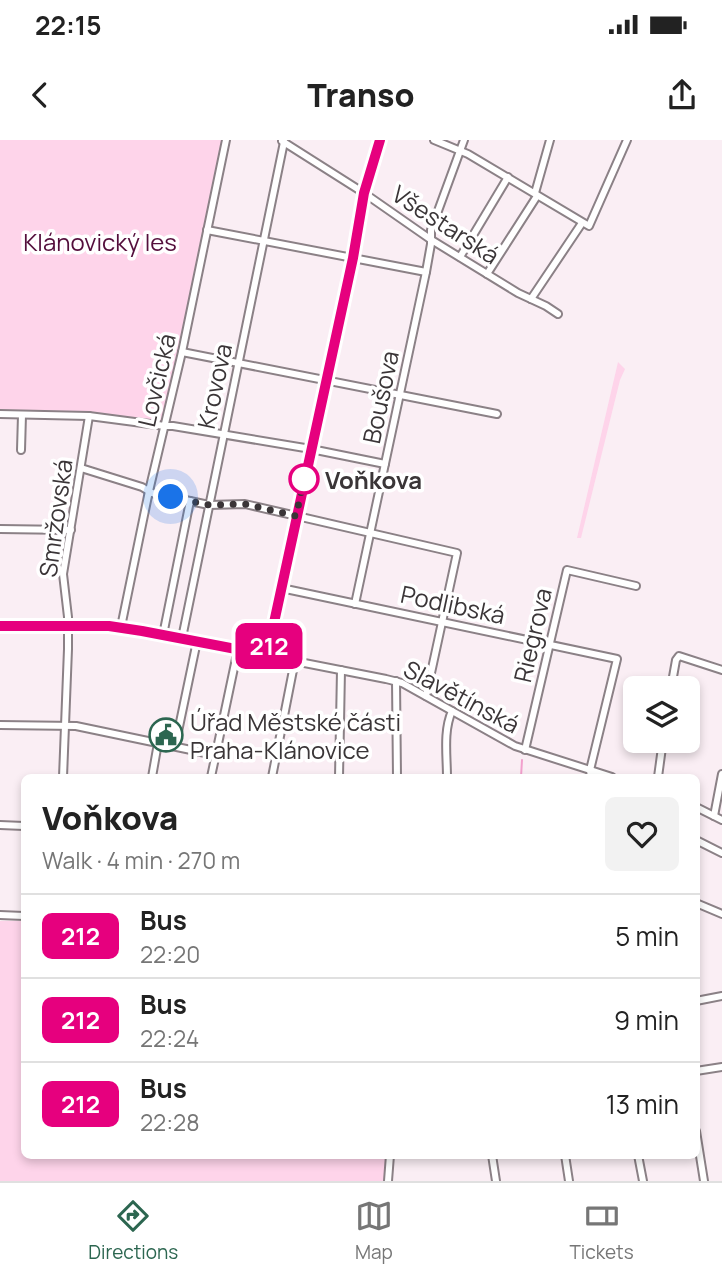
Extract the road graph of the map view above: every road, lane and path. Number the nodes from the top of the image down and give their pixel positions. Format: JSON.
{"nodes":[{"id":1,"x":226,"y":140,"type":"edge"},
{"id":2,"x":299,"y":140,"type":"edge"},
{"id":3,"x":380,"y":140,"type":"edge"},
{"id":4,"x":434,"y":140,"type":"edge"},
{"id":5,"x":464,"y":140,"type":"edge"},
{"id":6,"x":550,"y":140,"type":"edge"},
{"id":7,"x":628,"y":140,"type":"edge"},
{"id":8,"x":282,"y":141,"type":"edge"},
{"id":9,"x":294,"y":148,"type":"junction"},
{"id":10,"x":461,"y":151,"type":"junction"},
{"id":11,"x":508,"y":177,"type":"junction"},
{"id":12,"x":364,"y":193,"type":"junction"},
{"id":13,"x":536,"y":194,"type":"junction"},
{"id":14,"x":586,"y":224,"type":"junction"},
{"id":15,"x":207,"y":230,"type":"junction"},
{"id":16,"x":430,"y":239,"type":"junction"},
{"id":17,"x":264,"y":242,"type":"junction"},
{"id":18,"x":460,"y":257,"type":"junction"},
{"id":19,"x":353,"y":258,"type":"junction"},
{"id":20,"x":426,"y":272,"type":"junction"},
{"id":21,"x":487,"y":274,"type":"junction"},
{"id":22,"x":531,"y":299,"type":"junction"},
{"id":23,"x":558,"y":314,"type":"dead end"},
{"id":24,"x":182,"y":352,"type":"junction"},
{"id":25,"x":238,"y":364,"type":"junction"},
{"id":26,"x":326,"y":380,"type":"junction"},
{"id":27,"x":400,"y":396,"type":"junction"},
{"id":28,"x":0,"y":414,"type":"edge"},
{"id":29,"x":497,"y":414,"type":"dead end"},
{"id":30,"x":22,"y":415,"type":"junction"},
{"id":31,"x":89,"y":416,"type":"junction"},
{"id":32,"x":165,"y":426,"type":"junction"},
{"id":33,"x":223,"y":434,"type":"junction"},
{"id":34,"x":311,"y":449,"type":"junction"},
{"id":35,"x":21,"y":450,"type":"dead end"},
{"id":36,"x":386,"y":464,"type":"junction"},
{"id":37,"x":81,"y":468,"type":"junction"},
{"id":38,"x":149,"y":491,"type":"junction"},
{"id":39,"x":190,"y":501,"type":"junction"},
{"id":40,"x":209,"y":505,"type":"junction"},
{"id":41,"x":296,"y":516,"type":"junction"},
{"id":42,"x":0,"y":529,"type":"edge"},
{"id":43,"x":71,"y":530,"type":"junction"},
{"id":44,"x":371,"y":534,"type":"junction"},
{"id":45,"x":636,"y":586,"type":"dead end"},
{"id":46,"x":281,"y":588,"type":"junction"},
{"id":47,"x":355,"y":604,"type":"junction"},
{"id":48,"x":442,"y":621,"type":"junction"},
{"id":49,"x":68,"y":625,"type":"junction"},
{"id":50,"x":0,"y":626,"type":"edge"},
{"id":51,"x":121,"y":627,"type":"junction"},
{"id":52,"x":163,"y":635,"type":"junction"},
{"id":53,"x":182,"y":638,"type":"junction"},
{"id":54,"x":197,"y":641,"type":"junction"},
{"id":55,"x":549,"y":644,"type":"junction"},
{"id":56,"x":237,"y":649,"type":"junction"},
{"id":57,"x":267,"y":655,"type":"junction"},
{"id":58,"x":295,"y":660,"type":"junction"},
{"id":59,"x":341,"y":670,"type":"junction"},
{"id":60,"x":722,"y":670,"type":"edge"},
{"id":61,"x":673,"y":676,"type":"edge"},
{"id":62,"x":396,"y":681,"type":"junction"},
{"id":63,"x":426,"y":696,"type":"junction"},
{"id":64,"x":452,"y":711,"type":"junction"},
{"id":65,"x":0,"y":724,"type":"edge"},
{"id":66,"x":65,"y":725,"type":"junction"},
{"id":67,"x":158,"y":743,"type":"junction"},
{"id":68,"x":175,"y":747,"type":"junction"},
{"id":69,"x":525,"y":750,"type":"junction"},
{"id":70,"x":661,"y":753,"type":"edge"},
{"id":71,"x":215,"y":755,"type":"junction"},
{"id":72,"x":62,"y":774,"type":"edge"},
{"id":73,"x":153,"y":774,"type":"edge"},
{"id":74,"x":212,"y":774,"type":"edge"},
{"id":75,"x":273,"y":774,"type":"edge"},
{"id":76,"x":339,"y":774,"type":"edge"},
{"id":77,"x":397,"y":774,"type":"edge"},
{"id":78,"x":447,"y":774,"type":"edge"},
{"id":79,"x":591,"y":774,"type":"edge"},
{"id":80,"x":658,"y":774,"type":"edge"},
{"id":81,"x":722,"y":774,"type":"edge"},
{"id":82,"x":700,"y":809,"type":"edge"},
{"id":83,"x":714,"y":816,"type":"junction"},
{"id":84,"x":722,"y":820,"type":"edge"},
{"id":85,"x":0,"y":825,"type":"edge"},
{"id":86,"x":21,"y":826,"type":"edge"},
{"id":87,"x":700,"y":842,"type":"edge"},
{"id":88,"x":722,"y":853,"type":"edge"},
{"id":89,"x":700,"y":906,"type":"edge"},
{"id":90,"x":722,"y":914,"type":"edge"},
{"id":91,"x":0,"y":915,"type":"edge"},
{"id":92,"x":21,"y":916,"type":"edge"},
{"id":93,"x":722,"y":996,"type":"edge"},
{"id":94,"x":700,"y":1000,"type":"edge"},
{"id":95,"x":722,"y":1067,"type":"edge"},
{"id":96,"x":700,"y":1070,"type":"edge"},
{"id":97,"x":700,"y":1153,"type":"edge"},
{"id":98,"x":390,"y":1159,"type":"edge"},
{"id":99,"x":493,"y":1159,"type":"edge"},
{"id":100,"x":566,"y":1159,"type":"edge"},
{"id":101,"x":640,"y":1159,"type":"edge"},
{"id":102,"x":388,"y":1181,"type":"edge"},
{"id":103,"x":496,"y":1181,"type":"edge"},
{"id":104,"x":569,"y":1181,"type":"edge"},
{"id":105,"x":643,"y":1181,"type":"edge"},
{"id":106,"x":705,"y":1181,"type":"edge"}],
"edges":[{"from":1,"to":15,"type":"street","name":"Lovčická"},
{"from":2,"to":9,"type":"street"},
{"from":3,"to":12,"type":"street"},
{"from":4,"to":10,"type":"street"},
{"from":5,"to":10,"type":"street","name":"Boušova"},
{"from":6,"to":13,"type":"street"},
{"from":7,"to":14,"type":"street"},
{"from":8,"to":9,"type":"street","name":"Všestarská"},
{"from":8,"to":17,"type":"street","name":"Krovova"},
{"from":9,"to":12,"type":"street","name":"Všestarská"},
{"from":10,"to":11,"type":"street"},
{"from":10,"to":16,"type":"street","name":"Boušova"},
{"from":11,"to":13,"type":"street"},
{"from":11,"to":18,"type":"street"},
{"from":12,"to":16,"type":"street","name":"Všestarská"},
{"from":12,"to":19,"type":"street"},
{"from":13,"to":14,"type":"street"},
{"from":13,"to":21,"type":"street"},
{"from":14,"to":22,"type":"street"},
{"from":15,"to":17,"type":"street"},
{"from":15,"to":24,"type":"street","name":"Lovčická"},
{"from":16,"to":18,"type":"street","name":"Všestarská"},
{"from":16,"to":20,"type":"street","name":"Boušova"},
{"from":17,"to":19,"type":"street"},
{"from":17,"to":25,"type":"street","name":"Krovova"},
{"from":18,"to":21,"type":"street","name":"Všestarská"},
{"from":19,"to":20,"type":"street"},
{"from":19,"to":26,"type":"street"},
{"from":20,"to":27,"type":"street","name":"Boušova"},
{"from":21,"to":22,"type":"street","name":"Všestarská"},
{"from":22,"to":23,"type":"street","name":"Všestarská"},
{"from":24,"to":25,"type":"street"},
{"from":24,"to":32,"type":"street","name":"Lovčická"},
{"from":25,"to":26,"type":"street"},
{"from":25,"to":33,"type":"street","name":"Krovova"},
{"from":26,"to":27,"type":"street"},
{"from":26,"to":34,"type":"street"},
{"from":27,"to":29,"type":"street"},
{"from":27,"to":36,"type":"street","name":"Boušova"},
{"from":28,"to":30,"type":"street"},
{"from":30,"to":31,"type":"street"},
{"from":30,"to":35,"type":"street"},
{"from":31,"to":32,"type":"street"},
{"from":31,"to":37,"type":"street","name":"Smržovská"},
{"from":32,"to":33,"type":"street"},
{"from":32,"to":38,"type":"street","name":"Lovčická"},
{"from":33,"to":34,"type":"street"},
{"from":33,"to":40,"type":"street","name":"Krovova"},
{"from":34,"to":36,"type":"street"},
{"from":34,"to":41,"type":"street"},
{"from":36,"to":44,"type":"street","name":"Boušova"},
{"from":37,"to":38,"type":"street"},
{"from":37,"to":43,"type":"street","name":"Smržovská"},
{"from":38,"to":39,"type":"street"},
{"from":38,"to":51,"type":"street","name":"Lovčická"},
{"from":39,"to":40,"type":"street"},
{"from":39,"to":52,"type":"street"},
{"from":40,"to":41,"type":"street"},
{"from":40,"to":53,"type":"street","name":"Krovova"},
{"from":41,"to":44,"type":"street"},
{"from":41,"to":46,"type":"street"},
{"from":42,"to":43,"type":"street"},
{"from":43,"to":49,"type":"street","name":"Smržovská"},
{"from":44,"to":47,"type":"street","name":"Boušova"},
{"from":44,"to":48,"type":"street"},
{"from":45,"to":55,"type":"street","name":"Riegrova"},
{"from":46,"to":47,"type":"street","name":"Podlibská"},
{"from":46,"to":57,"type":"street"},
{"from":47,"to":48,"type":"street","name":"Podlibská"},
{"from":48,"to":55,"type":"street","name":"Podlibská"},
{"from":48,"to":63,"type":"street"},
{"from":49,"to":50,"type":"street","name":"Slavětínská"},
{"from":49,"to":51,"type":"street","name":"Slavětínská"},
{"from":49,"to":66,"type":"street","name":"Smržovská"},
{"from":51,"to":52,"type":"street","name":"Slavětínská"},
{"from":52,"to":53,"type":"street","name":"Slavětínská"},
{"from":53,"to":54,"type":"street","name":"Slavětínská"},
{"from":54,"to":56,"type":"street","name":"Slavětínská"},
{"from":54,"to":68,"type":"street"},
{"from":55,"to":69,"type":"street","name":"Riegrova"},
{"from":55,"to":79,"type":"street","name":"Podlibská"},
{"from":56,"to":57,"type":"street","name":"Slavětínská"},
{"from":56,"to":71,"type":"street"},
{"from":57,"to":58,"type":"street","name":"Slavětínská"},
{"from":58,"to":59,"type":"street","name":"Slavětínská"},
{"from":58,"to":75,"type":"street"},
{"from":59,"to":62,"type":"street","name":"Slavětínská"},
{"from":59,"to":76,"type":"street"},
{"from":60,"to":61,"type":"street"},
{"from":62,"to":63,"type":"street","name":"Slavětínská"},
{"from":62,"to":77,"type":"street"},
{"from":63,"to":64,"type":"street","name":"Slavětínská"},
{"from":64,"to":69,"type":"street","name":"Slavětínská"},
{"from":64,"to":78,"type":"street"},
{"from":65,"to":66,"type":"street"},
{"from":66,"to":67,"type":"street"},
{"from":66,"to":72,"type":"street","name":"Smržovská"},
{"from":67,"to":68,"type":"street"},
{"from":67,"to":73,"type":"street"},
{"from":68,"to":71,"type":"street"},
{"from":69,"to":79,"type":"street","name":"Slavětínská"},
{"from":70,"to":80,"type":"street"},
{"from":71,"to":74,"type":"street"},
{"from":81,"to":83,"type":"street"},
{"from":82,"to":83,"type":"street"},
{"from":83,"to":84,"type":"street"},
{"from":85,"to":86,"type":"street"},
{"from":87,"to":88,"type":"street"},
{"from":89,"to":90,"type":"street"},
{"from":91,"to":92,"type":"street"},
{"from":93,"to":94,"type":"street"},
{"from":95,"to":96,"type":"street"},
{"from":97,"to":106,"type":"street"},
{"from":98,"to":102,"type":"street"},
{"from":99,"to":103,"type":"street"},
{"from":100,"to":104,"type":"street"},
{"from":101,"to":105,"type":"street"}]}
